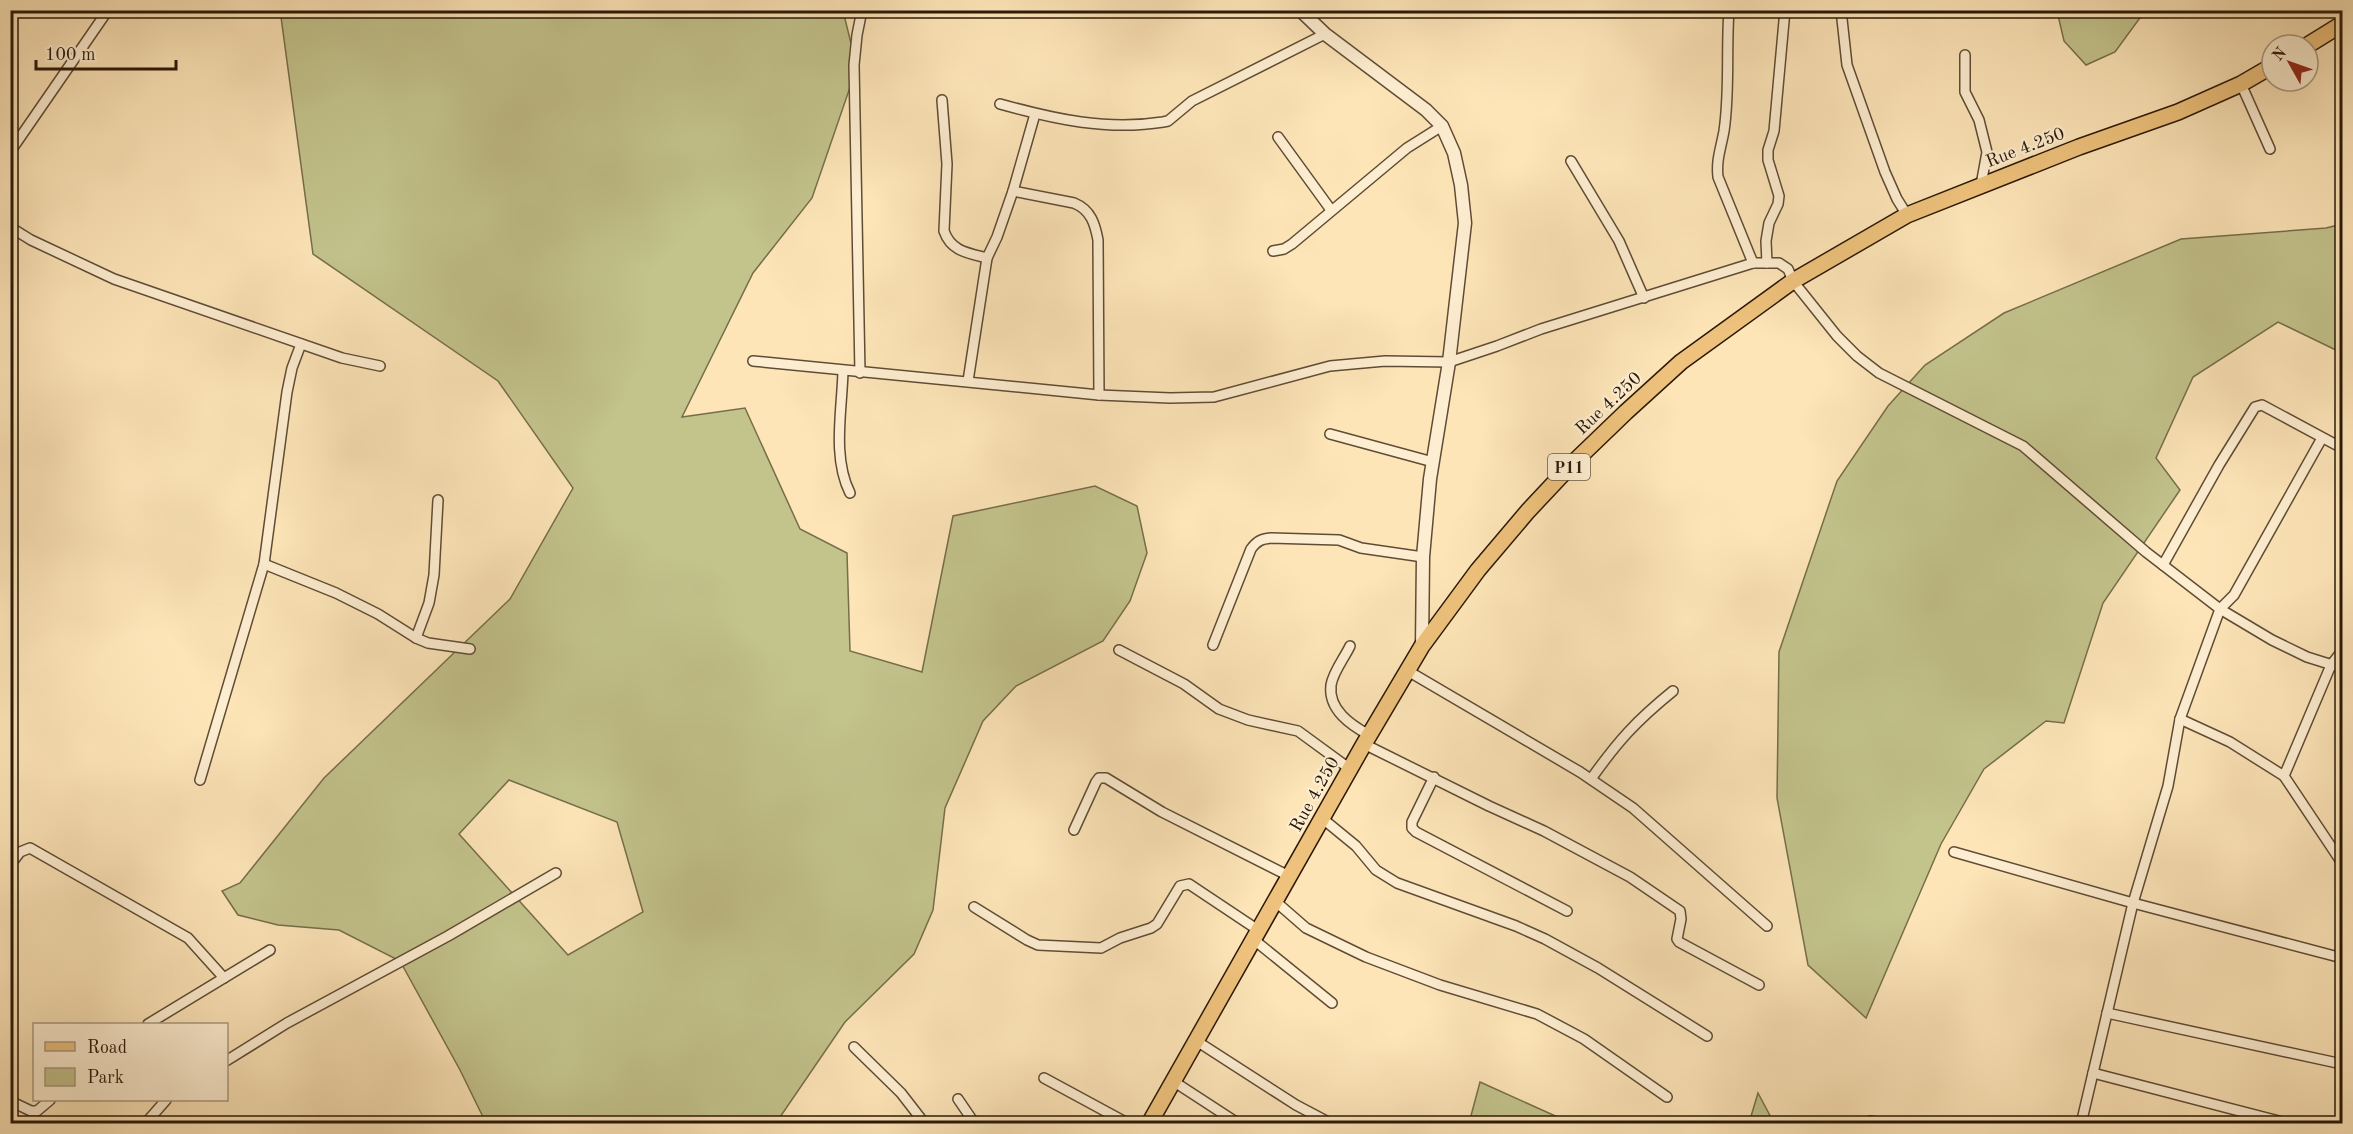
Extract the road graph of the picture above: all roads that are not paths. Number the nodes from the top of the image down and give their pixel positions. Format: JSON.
{"nodes":[{"id":1,"x":108,"y":10,"type":"edge"},
{"id":2,"x":862,"y":10,"type":"edge"},
{"id":3,"x":1300,"y":10,"type":"edge"},
{"id":4,"x":1729,"y":10,"type":"edge"},
{"id":5,"x":1785,"y":10,"type":"edge"},
{"id":6,"x":1841,"y":10,"type":"edge"},
{"id":7,"x":2343,"y":24,"type":"edge"},
{"id":8,"x":1325,"y":34,"type":"junction"},
{"id":9,"x":2320,"y":38,"type":"edge"},
{"id":10,"x":1965,"y":54,"type":"dead end"},
{"id":11,"x":2260,"y":73,"type":"edge"},
{"id":12,"x":2241,"y":84,"type":"junction"},
{"id":13,"x":942,"y":100,"type":"dead end"},
{"id":14,"x":1000,"y":104,"type":"dead end"},
{"id":15,"x":1035,"y":114,"type":"junction"},
{"id":16,"x":1442,"y":126,"type":"junction"},
{"id":17,"x":1278,"y":137,"type":"dead end"},
{"id":18,"x":2270,"y":149,"type":"dead end"},
{"id":19,"x":10,"y":152,"type":"edge"},
{"id":20,"x":1571,"y":161,"type":"dead end"},
{"id":21,"x":1981,"y":185,"type":"junction"},
{"id":22,"x":1013,"y":191,"type":"junction"},
{"id":23,"x":1331,"y":210,"type":"junction"},
{"id":24,"x":1907,"y":215,"type":"junction"},
{"id":25,"x":10,"y":227,"type":"edge"},
{"id":26,"x":1273,"y":251,"type":"dead end"},
{"id":27,"x":987,"y":258,"type":"junction"},
{"id":28,"x":1767,"y":262,"type":"junction"},
{"id":29,"x":1753,"y":263,"type":"junction"},
{"id":30,"x":1793,"y":280,"type":"junction"},
{"id":31,"x":1644,"y":298,"type":"junction"},
{"id":32,"x":301,"y":345,"type":"junction"},
{"id":33,"x":753,"y":361,"type":"dead end"},
{"id":34,"x":1449,"y":362,"type":"junction"},
{"id":35,"x":380,"y":366,"type":"dead end"},
{"id":36,"x":843,"y":371,"type":"junction"},
{"id":37,"x":860,"y":373,"type":"junction"},
{"id":38,"x":968,"y":381,"type":"junction"},
{"id":39,"x":1099,"y":395,"type":"junction"},
{"id":40,"x":1330,"y":434,"type":"dead end"},
{"id":41,"x":2322,"y":438,"type":"junction"},
{"id":42,"x":2343,"y":448,"type":"edge"},
{"id":43,"x":1433,"y":462,"type":"junction"},
{"id":44,"x":850,"y":493,"type":"dead end"},
{"id":45,"x":438,"y":500,"type":"dead end"},
{"id":46,"x":1423,"y":557,"type":"junction"},
{"id":47,"x":264,"y":564,"type":"junction"},
{"id":48,"x":2163,"y":565,"type":"junction"},
{"id":49,"x":2220,"y":609,"type":"junction"},
{"id":50,"x":416,"y":638,"type":"junction"},
{"id":51,"x":1213,"y":645,"type":"dead end"},
{"id":52,"x":1350,"y":645,"type":"dead end"},
{"id":53,"x":1422,"y":646,"type":"junction"},
{"id":54,"x":470,"y":649,"type":"dead end"},
{"id":55,"x":1119,"y":650,"type":"dead end"},
{"id":56,"x":2343,"y":651,"type":"edge"},
{"id":57,"x":2331,"y":665,"type":"junction"},
{"id":58,"x":2343,"y":668,"type":"edge"},
{"id":59,"x":1408,"y":671,"type":"junction"},
{"id":60,"x":1673,"y":691,"type":"dead end"},
{"id":61,"x":2180,"y":719,"type":"junction"},
{"id":62,"x":1367,"y":740,"type":"junction"},
{"id":63,"x":1350,"y":769,"type":"junction"},
{"id":64,"x":2284,"y":776,"type":"junction"},
{"id":65,"x":1434,"y":777,"type":"junction"},
{"id":66,"x":1591,"y":779,"type":"junction"},
{"id":67,"x":200,"y":780,"type":"dead end"},
{"id":68,"x":1323,"y":819,"type":"junction"},
{"id":69,"x":1074,"y":830,"type":"dead end"},
{"id":70,"x":1954,"y":852,"type":"dead end"},
{"id":71,"x":2343,"y":863,"type":"edge"},
{"id":72,"x":10,"y":865,"type":"edge"},
{"id":73,"x":556,"y":873,"type":"dead end"},
{"id":74,"x":1289,"y":876,"type":"junction"},
{"id":75,"x":1275,"y":902,"type":"junction"},
{"id":76,"x":2133,"y":903,"type":"junction"},
{"id":77,"x":975,"y":907,"type":"dead end"},
{"id":78,"x":1567,"y":911,"type":"dead end"},
{"id":79,"x":1767,"y":926,"type":"dead end"},
{"id":80,"x":1256,"y":934,"type":"junction"},
{"id":81,"x":270,"y":950,"type":"dead end"},
{"id":82,"x":2343,"y":958,"type":"edge"},
{"id":83,"x":224,"y":978,"type":"junction"},
{"id":84,"x":1759,"y":985,"type":"dead end"},
{"id":85,"x":1332,"y":1003,"type":"dead end"},
{"id":86,"x":2107,"y":1013,"type":"junction"},
{"id":87,"x":150,"y":1023,"type":"edge"},
{"id":88,"x":1707,"y":1036,"type":"dead end"},
{"id":89,"x":1196,"y":1040,"type":"junction"},
{"id":90,"x":854,"y":1047,"type":"dead end"},
{"id":91,"x":228,"y":1060,"type":"edge"},
{"id":92,"x":2343,"y":1064,"type":"edge"},
{"id":93,"x":2093,"y":1073,"type":"junction"},
{"id":94,"x":1044,"y":1078,"type":"dead end"},
{"id":95,"x":1173,"y":1081,"type":"junction"},
{"id":96,"x":1667,"y":1097,"type":"dead end"},
{"id":97,"x":958,"y":1099,"type":"dead end"},
{"id":98,"x":10,"y":1101,"type":"edge"},
{"id":99,"x":49,"y":1101,"type":"edge"},
{"id":100,"x":165,"y":1101,"type":"edge"},
{"id":101,"x":1870,"y":1121,"type":"dead end"},
{"id":102,"x":145,"y":1124,"type":"edge"},
{"id":103,"x":925,"y":1124,"type":"edge"},
{"id":104,"x":975,"y":1124,"type":"edge"},
{"id":105,"x":1129,"y":1124,"type":"edge"},
{"id":106,"x":1149,"y":1124,"type":"edge"},
{"id":107,"x":1239,"y":1124,"type":"edge"},
{"id":108,"x":1332,"y":1124,"type":"edge"},
{"id":109,"x":1889,"y":1124,"type":"edge"},
{"id":110,"x":2081,"y":1124,"type":"edge"},
{"id":111,"x":2290,"y":1124,"type":"edge"}],
"edges":[{"from":1,"to":19,"type":"street"},
{"from":2,"to":37,"type":"street"},
{"from":3,"to":8,"type":"street"},
{"from":4,"to":29,"type":"street"},
{"from":5,"to":28,"type":"street"},
{"from":6,"to":24,"type":"street"},
{"from":7,"to":9,"type":"main road"},
{"from":8,"to":15,"type":"street"},
{"from":8,"to":16,"type":"street"},
{"from":10,"to":21,"type":"street"},
{"from":11,"to":12,"type":"main road","number":"P11"},
{"from":12,"to":18,"type":"street"},
{"from":12,"to":21,"type":"main road","name":"Rue 4.250","number":"P11"},
{"from":13,"to":27,"type":"street"},
{"from":14,"to":15,"type":"street"},
{"from":15,"to":22,"type":"street"},
{"from":16,"to":23,"type":"street"},
{"from":16,"to":34,"type":"street"},
{"from":17,"to":23,"type":"street"},
{"from":20,"to":31,"type":"street"},
{"from":21,"to":24,"type":"main road","name":"Rue 4.250","number":"P11"},
{"from":22,"to":27,"type":"street"},
{"from":22,"to":39,"type":"street"},
{"from":23,"to":26,"type":"street"},
{"from":24,"to":30,"type":"main road","name":"Rue 4.250","number":"P11"},
{"from":25,"to":32,"type":"street"},
{"from":27,"to":38,"type":"street"},
{"from":28,"to":29,"type":"street"},
{"from":28,"to":30,"type":"street"},
{"from":29,"to":31,"type":"street"},
{"from":30,"to":48,"type":"street"},
{"from":30,"to":53,"type":"main road","name":"Rue 4.250","number":"P11"},
{"from":31,"to":34,"type":"street"},
{"from":32,"to":35,"type":"street"},
{"from":32,"to":47,"type":"street"},
{"from":33,"to":36,"type":"street"},
{"from":34,"to":39,"type":"street"},
{"from":34,"to":43,"type":"street"},
{"from":36,"to":37,"type":"street"},
{"from":36,"to":44,"type":"street"},
{"from":37,"to":38,"type":"street"},
{"from":38,"to":39,"type":"street"},
{"from":40,"to":43,"type":"street"},
{"from":41,"to":42,"type":"street"},
{"from":41,"to":48,"type":"street"},
{"from":41,"to":49,"type":"street"},
{"from":43,"to":46,"type":"street"},
{"from":45,"to":50,"type":"street"},
{"from":46,"to":51,"type":"street"},
{"from":46,"to":53,"type":"street"},
{"from":47,"to":50,"type":"street"},
{"from":47,"to":67,"type":"street"},
{"from":48,"to":49,"type":"street"},
{"from":49,"to":57,"type":"street"},
{"from":49,"to":61,"type":"street"},
{"from":50,"to":54,"type":"street"},
{"from":52,"to":62,"type":"street"},
{"from":53,"to":59,"type":"main road","name":"Rue 4.250","number":"P11"},
{"from":55,"to":63,"type":"street"},
{"from":56,"to":57,"type":"street"},
{"from":57,"to":58,"type":"street"},
{"from":57,"to":64,"type":"street"},
{"from":59,"to":62,"type":"main road","name":"Rue 4.250","number":"P11"},
{"from":59,"to":66,"type":"street"},
{"from":60,"to":66,"type":"street"},
{"from":61,"to":64,"type":"street"},
{"from":61,"to":76,"type":"street"},
{"from":62,"to":63,"type":"main road","name":"Rue 4.250","number":"P11"},
{"from":62,"to":65,"type":"street"},
{"from":63,"to":68,"type":"main road","name":"Rue 4.250","number":"P11"},
{"from":64,"to":71,"type":"street"},
{"from":65,"to":78,"type":"street"},
{"from":65,"to":84,"type":"street"},
{"from":66,"to":79,"type":"street"},
{"from":68,"to":74,"type":"main road","name":"Rue 4.250","number":"P11"},
{"from":68,"to":88,"type":"street"},
{"from":69,"to":74,"type":"street"},
{"from":70,"to":76,"type":"street"},
{"from":72,"to":83,"type":"street"},
{"from":73,"to":91,"type":"street"},
{"from":74,"to":75,"type":"main road","name":"Rue 4.250","number":"P11"},
{"from":75,"to":80,"type":"main road","name":"Rue 4.250","number":"P11"},
{"from":75,"to":96,"type":"street"},
{"from":76,"to":82,"type":"street"},
{"from":76,"to":86,"type":"street"},
{"from":77,"to":80,"type":"street"},
{"from":80,"to":85,"type":"street"},
{"from":80,"to":89,"type":"main road","name":"Rue 4.250","number":"P11"},
{"from":81,"to":83,"type":"street"},
{"from":83,"to":87,"type":"street"},
{"from":86,"to":92,"type":"street"},
{"from":86,"to":93,"type":"street"},
{"from":89,"to":95,"type":"main road","name":"Rue 4.250","number":"P11"},
{"from":89,"to":108,"type":"street"},
{"from":90,"to":103,"type":"street"},
{"from":93,"to":110,"type":"street"},
{"from":93,"to":111,"type":"street"},
{"from":94,"to":105,"type":"street"},
{"from":95,"to":106,"type":"main road","name":"Rue 4.250","number":"P11"},
{"from":95,"to":107,"type":"street"},
{"from":97,"to":104,"type":"street"},
{"from":98,"to":99,"type":"street"},
{"from":100,"to":102,"type":"street"},
{"from":101,"to":109,"type":"street"}]}
